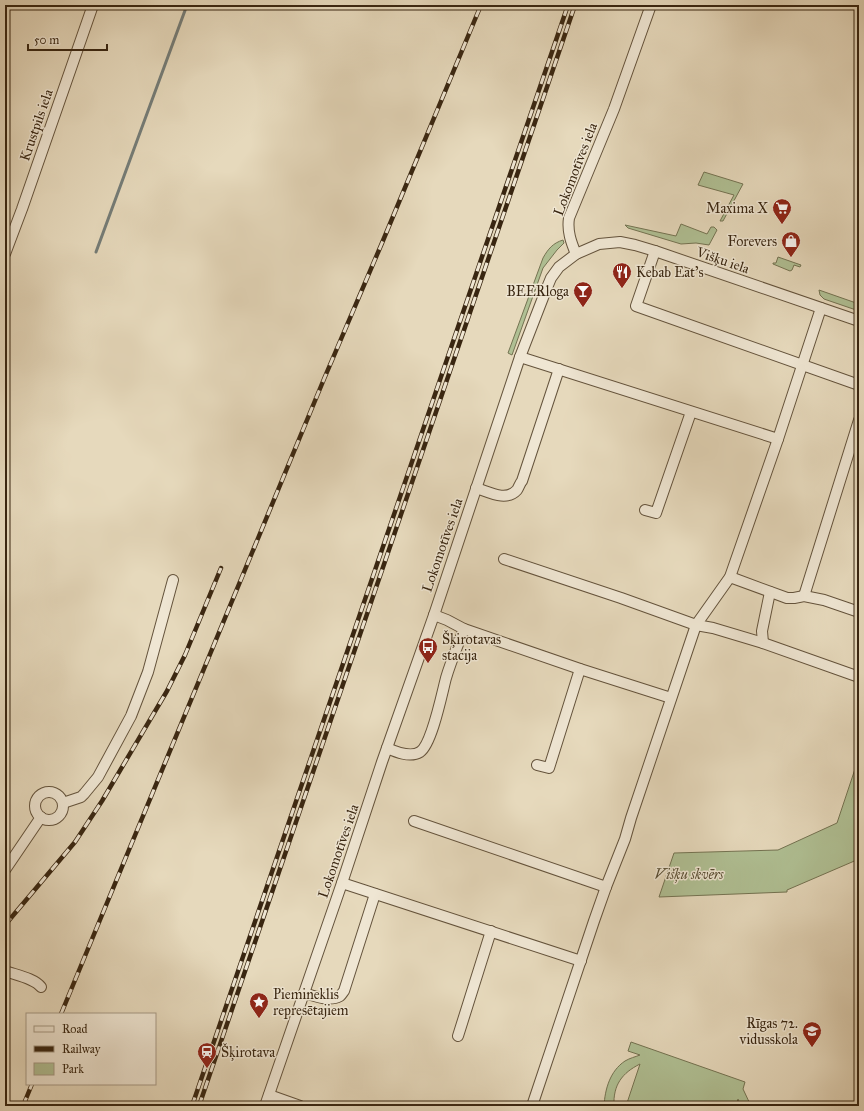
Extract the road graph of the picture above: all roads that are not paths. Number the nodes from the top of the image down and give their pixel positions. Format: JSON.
{"nodes":[{"id":1,"x":93,"y":5,"type":"edge"},
{"id":2,"x":651,"y":5,"type":"edge"},
{"id":3,"x":654,"y":251,"type":"junction"},
{"id":4,"x":5,"y":254,"type":"edge"},
{"id":5,"x":576,"y":254,"type":"junction"},
{"id":6,"x":821,"y":308,"type":"junction"},
{"id":7,"x":859,"y":321,"type":"edge"},
{"id":8,"x":520,"y":357,"type":"junction"},
{"id":9,"x":802,"y":365,"type":"junction"},
{"id":10,"x":559,"y":369,"type":"junction"},
{"id":11,"x":859,"y":385,"type":"edge"},
{"id":12,"x":691,"y":412,"type":"junction"},
{"id":13,"x":859,"y":420,"type":"edge"},
{"id":14,"x":778,"y":439,"type":"junction"},
{"id":15,"x":476,"y":488,"type":"junction"},
{"id":16,"x":645,"y":510,"type":"dead end"},
{"id":17,"x":504,"y":559,"type":"dead end"},
{"id":18,"x":730,"y":577,"type":"junction"},
{"id":19,"x":173,"y":580,"type":"dead end"},
{"id":20,"x":770,"y":592,"type":"junction"},
{"id":21,"x":804,"y":596,"type":"junction"},
{"id":22,"x":859,"y":612,"type":"edge"},
{"id":23,"x":434,"y":615,"type":"junction"},
{"id":24,"x":696,"y":626,"type":"junction"},
{"id":25,"x":464,"y":629,"type":"junction"},
{"id":26,"x":763,"y":643,"type":"junction"},
{"id":27,"x":580,"y":669,"type":"junction"},
{"id":28,"x":859,"y":677,"type":"edge"},
{"id":29,"x":671,"y":698,"type":"junction"},
{"id":30,"x":387,"y":748,"type":"junction"},
{"id":31,"x":537,"y":765,"type":"dead end"},
{"id":32,"x":63,"y":803,"type":"junction"},
{"id":33,"x":41,"y":817,"type":"junction"},
{"id":34,"x":417,"y":825,"type":"dead end"},
{"id":35,"x":5,"y":870,"type":"edge"},
{"id":36,"x":342,"y":883,"type":"junction"},
{"id":37,"x":606,"y":887,"type":"junction"},
{"id":38,"x":375,"y":894,"type":"junction"},
{"id":39,"x":491,"y":932,"type":"junction"},
{"id":40,"x":581,"y":960,"type":"junction"},
{"id":41,"x":5,"y":971,"type":"edge"},
{"id":42,"x":41,"y":987,"type":"dead end"},
{"id":43,"x":304,"y":993,"type":"junction"},
{"id":44,"x":458,"y":1036,"type":"dead end"},
{"id":45,"x":269,"y":1095,"type":"junction"},
{"id":46,"x":265,"y":1106,"type":"edge"},
{"id":47,"x":300,"y":1106,"type":"edge"},
{"id":48,"x":532,"y":1106,"type":"edge"}],
"edges":[{"from":1,"to":4,"type":"street","name":"Krustpils iela"},
{"from":2,"to":5,"type":"street","name":"Lokomotīves iela"},
{"from":3,"to":5,"type":"street","name":"Višķu iela"},
{"from":3,"to":6,"type":"street","name":"Višķu iela"},
{"from":3,"to":9,"type":"street"},
{"from":5,"to":8,"type":"street","name":"Lokomotīves iela"},
{"from":6,"to":7,"type":"street","name":"Višķu iela"},
{"from":6,"to":9,"type":"street"},
{"from":8,"to":10,"type":"street"},
{"from":8,"to":15,"type":"street","name":"Lokomotīves iela"},
{"from":9,"to":11,"type":"street"},
{"from":9,"to":14,"type":"street"},
{"from":10,"to":12,"type":"street"},
{"from":10,"to":15,"type":"street"},
{"from":12,"to":14,"type":"street"},
{"from":12,"to":16,"type":"street"},
{"from":13,"to":21,"type":"street"},
{"from":14,"to":18,"type":"street"},
{"from":15,"to":23,"type":"street","name":"Lokomotīves iela"},
{"from":17,"to":24,"type":"street"},
{"from":18,"to":20,"type":"street"},
{"from":18,"to":24,"type":"street"},
{"from":19,"to":32,"type":"street"},
{"from":20,"to":21,"type":"street"},
{"from":20,"to":26,"type":"street"},
{"from":21,"to":22,"type":"street"},
{"from":23,"to":25,"type":"street"},
{"from":23,"to":30,"type":"street","name":"Lokomotīves iela"},
{"from":24,"to":26,"type":"street"},
{"from":24,"to":29,"type":"street"},
{"from":25,"to":27,"type":"street"},
{"from":25,"to":30,"type":"street"},
{"from":26,"to":28,"type":"street"},
{"from":27,"to":29,"type":"street"},
{"from":27,"to":31,"type":"street"},
{"from":29,"to":37,"type":"street"},
{"from":30,"to":36,"type":"street","name":"Lokomotīves iela"},
{"from":32,"to":33,"type":"street"},
{"from":32,"to":33,"type":"street"},
{"from":33,"to":35,"type":"street"},
{"from":34,"to":37,"type":"street"},
{"from":36,"to":38,"type":"street"},
{"from":36,"to":43,"type":"street","name":"Lokomotīves iela"},
{"from":37,"to":40,"type":"street"},
{"from":38,"to":39,"type":"street"},
{"from":38,"to":43,"type":"street"},
{"from":39,"to":40,"type":"street"},
{"from":39,"to":44,"type":"street"},
{"from":40,"to":48,"type":"street"},
{"from":41,"to":42,"type":"street"},
{"from":43,"to":45,"type":"street","name":"Lokomotīves iela"},
{"from":45,"to":46,"type":"street","name":"Lokomotīves iela"},
{"from":45,"to":47,"type":"street"}]}
